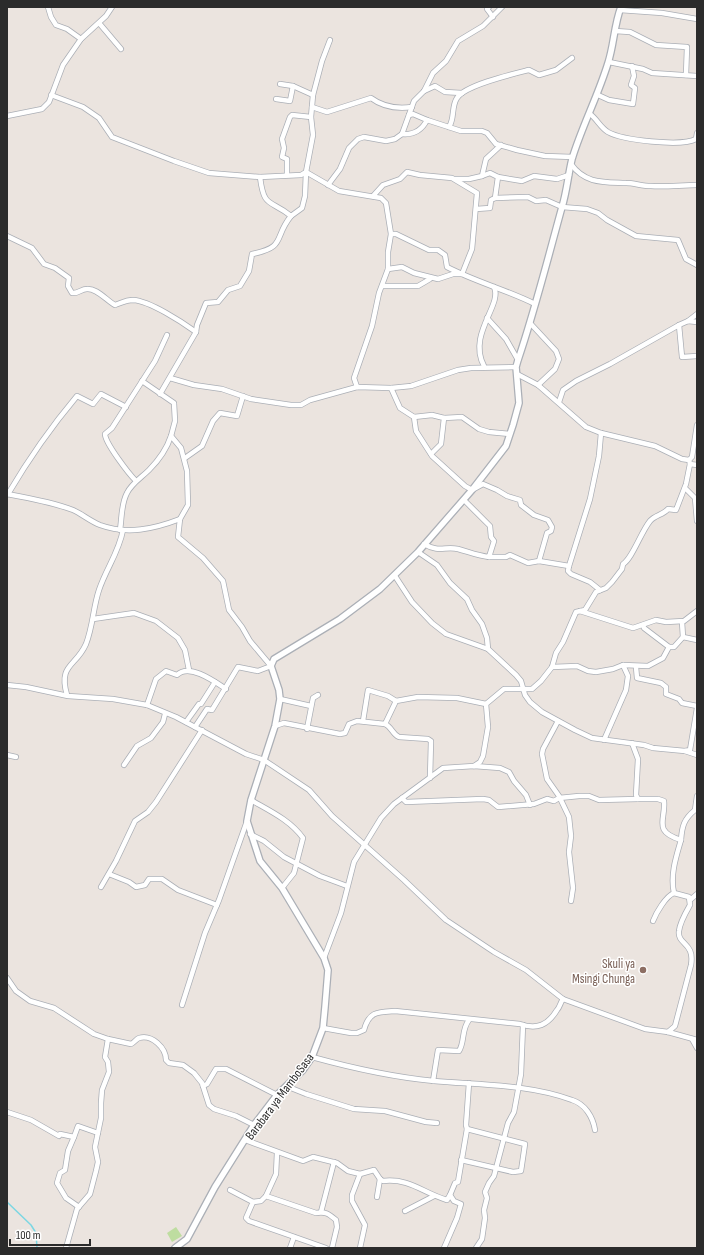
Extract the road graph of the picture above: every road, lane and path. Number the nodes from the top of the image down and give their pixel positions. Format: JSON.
{"nodes":[{"id":1,"x":48,"y":7,"type":"edge"},
{"id":2,"x":112,"y":7,"type":"edge"},
{"id":3,"x":489,"y":7,"type":"edge"},
{"id":4,"x":502,"y":7,"type":"edge"},
{"id":5,"x":621,"y":8,"type":"edge"},
{"id":6,"x":494,"y":17,"type":"junction"},
{"id":7,"x":697,"y":19,"type":"edge"},
{"id":8,"x":99,"y":23,"type":"junction"},
{"id":9,"x":615,"y":31,"type":"junction"},
{"id":10,"x":81,"y":39,"type":"junction"},
{"id":11,"x":330,"y":40,"type":"dead end"},
{"id":12,"x":121,"y":49,"type":"dead end"},
{"id":13,"x":572,"y":58,"type":"dead end"},
{"id":14,"x":609,"y":62,"type":"junction"},
{"id":15,"x":632,"y":66,"type":"junction"},
{"id":16,"x":686,"y":75,"type":"junction"},
{"id":17,"x":697,"y":76,"type":"edge"},
{"id":18,"x":280,"y":84,"type":"dead end"},
{"id":19,"x":293,"y":86,"type":"junction"},
{"id":20,"x":424,"y":91,"type":"junction"},
{"id":21,"x":462,"y":93,"type":"junction"},
{"id":22,"x":52,"y":95,"type":"junction"},
{"id":23,"x":313,"y":95,"type":"junction"},
{"id":24,"x":598,"y":95,"type":"junction"},
{"id":25,"x":276,"y":98,"type":"dead end"},
{"id":26,"x":312,"y":107,"type":"junction"},
{"id":27,"x":412,"y":107,"type":"junction"},
{"id":28,"x":590,"y":114,"type":"junction"},
{"id":29,"x":410,"y":115,"type":"junction"},
{"id":30,"x":7,"y":116,"type":"edge"},
{"id":31,"x":311,"y":117,"type":"junction"},
{"id":32,"x":427,"y":120,"type":"junction"},
{"id":33,"x":449,"y":127,"type":"junction"},
{"id":34,"x":697,"y":133,"type":"edge"},
{"id":35,"x":402,"y":134,"type":"junction"},
{"id":36,"x":501,"y":145,"type":"junction"},
{"id":37,"x":573,"y":158,"type":"junction"},
{"id":38,"x":571,"y":164,"type":"junction"},
{"id":39,"x":306,"y":172,"type":"junction"},
{"id":40,"x":569,"y":174,"type":"junction"},
{"id":41,"x":287,"y":175,"type":"junction"},
{"id":42,"x":260,"y":176,"type":"junction"},
{"id":43,"x":482,"y":176,"type":"junction"},
{"id":44,"x":498,"y":177,"type":"junction"},
{"id":45,"x":455,"y":179,"type":"junction"},
{"id":46,"x":328,"y":184,"type":"junction"},
{"id":47,"x":697,"y":186,"type":"edge"},
{"id":48,"x":373,"y":196,"type":"junction"},
{"id":49,"x":495,"y":198,"type":"junction"},
{"id":50,"x":562,"y":208,"type":"junction"},
{"id":51,"x":476,"y":210,"type":"junction"},
{"id":52,"x":291,"y":216,"type":"junction"},
{"id":53,"x":391,"y":234,"type":"junction"},
{"id":54,"x":7,"y":236,"type":"edge"},
{"id":55,"x":697,"y":265,"type":"edge"},
{"id":56,"x":388,"y":269,"type":"junction"},
{"id":57,"x":462,"y":274,"type":"junction"},
{"id":58,"x":430,"y":279,"type":"junction"},
{"id":59,"x":382,"y":286,"type":"junction"},
{"id":60,"x":494,"y":287,"type":"junction"},
{"id":61,"x":536,"y":304,"type":"junction"},
{"id":62,"x":697,"y":314,"type":"edge"},
{"id":63,"x":488,"y":318,"type":"junction"},
{"id":64,"x":688,"y":321,"type":"junction"},
{"id":65,"x":697,"y":322,"type":"edge"},
{"id":66,"x":530,"y":323,"type":"junction"},
{"id":67,"x":679,"y":325,"type":"junction"},
{"id":68,"x":196,"y":332,"type":"junction"},
{"id":69,"x":167,"y":335,"type":"dead end"},
{"id":70,"x":697,"y":356,"type":"edge"},
{"id":71,"x":518,"y":360,"type":"junction"},
{"id":72,"x":484,"y":366,"type":"junction"},
{"id":73,"x":516,"y":367,"type":"junction"},
{"id":74,"x":517,"y":374,"type":"junction"},
{"id":75,"x":170,"y":378,"type":"junction"},
{"id":76,"x":142,"y":381,"type":"junction"},
{"id":77,"x":538,"y":385,"type":"junction"},
{"id":78,"x":357,"y":387,"type":"junction"},
{"id":79,"x":391,"y":388,"type":"junction"},
{"id":80,"x":160,"y":394,"type":"junction"},
{"id":81,"x":243,"y":396,"type":"junction"},
{"id":82,"x":559,"y":402,"type":"junction"},
{"id":83,"x":126,"y":407,"type":"junction"},
{"id":84,"x":414,"y":417,"type":"junction"},
{"id":85,"x":444,"y":418,"type":"junction"},
{"id":86,"x":697,"y":425,"type":"edge"},
{"id":87,"x":601,"y":433,"type":"junction"},
{"id":88,"x":510,"y":434,"type":"junction"},
{"id":89,"x":171,"y":436,"type":"junction"},
{"id":90,"x":431,"y":454,"type":"junction"},
{"id":91,"x":185,"y":458,"type":"junction"},
{"id":92,"x":690,"y":462,"type":"junction"},
{"id":93,"x":697,"y":466,"type":"edge"},
{"id":94,"x":136,"y":481,"type":"junction"},
{"id":95,"x":685,"y":488,"type":"junction"},
{"id":96,"x":472,"y":490,"type":"junction"},
{"id":97,"x":7,"y":494,"type":"edge"},
{"id":98,"x":464,"y":500,"type":"junction"},
{"id":99,"x":180,"y":520,"type":"junction"},
{"id":100,"x":697,"y":521,"type":"edge"},
{"id":101,"x":122,"y":530,"type":"junction"},
{"id":102,"x":424,"y":544,"type":"junction"},
{"id":103,"x":418,"y":552,"type":"junction"},
{"id":104,"x":489,"y":557,"type":"junction"},
{"id":105,"x":539,"y":561,"type":"junction"},
{"id":106,"x":569,"y":566,"type":"junction"},
{"id":107,"x":395,"y":576,"type":"junction"},
{"id":108,"x":600,"y":590,"type":"junction"},
{"id":109,"x":580,"y":611,"type":"junction"},
{"id":110,"x":697,"y":611,"type":"edge"},
{"id":111,"x":93,"y":619,"type":"junction"},
{"id":112,"x":682,"y":622,"type":"junction"},
{"id":113,"x":643,"y":625,"type":"junction"},
{"id":114,"x":683,"y":637,"type":"junction"},
{"id":115,"x":697,"y":640,"type":"edge"},
{"id":116,"x":668,"y":647,"type":"junction"},
{"id":117,"x":488,"y":649,"type":"junction"},
{"id":118,"x":623,"y":665,"type":"junction"},
{"id":119,"x":271,"y":666,"type":"junction"},
{"id":120,"x":552,"y":667,"type":"junction"},
{"id":121,"x":636,"y":667,"type":"junction"},
{"id":122,"x":189,"y":670,"type":"junction"},
{"id":123,"x":215,"y":682,"type":"junction"},
{"id":124,"x":7,"y":685,"type":"edge"},
{"id":125,"x":523,"y":688,"type":"junction"},
{"id":126,"x":226,"y":689,"type":"junction"},
{"id":127,"x":67,"y":695,"type":"junction"},
{"id":128,"x":318,"y":695,"type":"dead end"},
{"id":129,"x":280,"y":699,"type":"junction"},
{"id":130,"x":396,"y":701,"type":"junction"},
{"id":131,"x":486,"y":704,"type":"junction"},
{"id":132,"x":148,"y":705,"type":"junction"},
{"id":133,"x":311,"y":706,"type":"junction"},
{"id":134,"x":697,"y":707,"type":"edge"},
{"id":135,"x":165,"y":714,"type":"junction"},
{"id":136,"x":363,"y":721,"type":"junction"},
{"id":137,"x":558,"y":721,"type":"junction"},
{"id":138,"x":186,"y":722,"type":"junction"},
{"id":139,"x":385,"y":724,"type":"junction"},
{"id":140,"x":275,"y":726,"type":"junction"},
{"id":141,"x":196,"y":727,"type":"junction"},
{"id":142,"x":307,"y":728,"type":"junction"},
{"id":143,"x":202,"y":730,"type":"junction"},
{"id":144,"x":604,"y":740,"type":"junction"},
{"id":145,"x":632,"y":743,"type":"junction"},
{"id":146,"x":686,"y":751,"type":"junction"},
{"id":147,"x":7,"y":755,"type":"edge"},
{"id":148,"x":697,"y":755,"type":"edge"},
{"id":149,"x":16,"y":757,"type":"dead end"},
{"id":150,"x":264,"y":760,"type":"junction"},
{"id":151,"x":124,"y":765,"type":"dead end"},
{"id":152,"x":474,"y":766,"type":"junction"},
{"id":153,"x":430,"y":778,"type":"junction"},
{"id":154,"x":697,"y":796,"type":"edge"},
{"id":155,"x":402,"y":798,"type":"junction"},
{"id":156,"x":559,"y":798,"type":"junction"},
{"id":157,"x":638,"y":799,"type":"junction"},
{"id":158,"x":251,"y":800,"type":"junction"},
{"id":159,"x":530,"y":805,"type":"junction"},
{"id":160,"x":247,"y":821,"type":"junction"},
{"id":161,"x":250,"y":834,"type":"junction"},
{"id":162,"x":680,"y":840,"type":"junction"},
{"id":163,"x":364,"y":846,"type":"junction"},
{"id":164,"x":297,"y":864,"type":"junction"},
{"id":165,"x":109,"y":874,"type":"junction"},
{"id":166,"x":347,"y":886,"type":"junction"},
{"id":167,"x":101,"y":887,"type":"dead end"},
{"id":168,"x":282,"y":888,"type":"junction"},
{"id":169,"x":674,"y":893,"type":"junction"},
{"id":170,"x":697,"y":894,"type":"edge"},
{"id":171,"x":690,"y":900,"type":"junction"},
{"id":172,"x":570,"y":901,"type":"dead end"},
{"id":173,"x":217,"y":904,"type":"junction"},
{"id":174,"x":653,"y":921,"type":"dead end"},
{"id":175,"x":324,"y":958,"type":"junction"},
{"id":176,"x":7,"y":978,"type":"edge"},
{"id":177,"x":563,"y":999,"type":"junction"},
{"id":178,"x":182,"y":1005,"type":"dead end"},
{"id":179,"x":469,"y":1020,"type":"junction"},
{"id":180,"x":524,"y":1025,"type":"junction"},
{"id":181,"x":323,"y":1028,"type":"junction"},
{"id":182,"x":668,"y":1032,"type":"junction"},
{"id":183,"x":108,"y":1039,"type":"junction"},
{"id":184,"x":695,"y":1040,"type":"edge"},
{"id":185,"x":697,"y":1048,"type":"edge"},
{"id":186,"x":312,"y":1057,"type":"junction"},
{"id":187,"x":433,"y":1081,"type":"junction"},
{"id":188,"x":469,"y":1083,"type":"junction"},
{"id":189,"x":203,"y":1086,"type":"junction"},
{"id":190,"x":286,"y":1086,"type":"junction"},
{"id":191,"x":518,"y":1088,"type":"junction"},
{"id":192,"x":277,"y":1095,"type":"junction"},
{"id":193,"x":7,"y":1112,"type":"edge"},
{"id":194,"x":436,"y":1122,"type":"dead end"},
{"id":195,"x":254,"y":1125,"type":"junction"},
{"id":196,"x":467,"y":1129,"type":"junction"},
{"id":197,"x":595,"y":1130,"type":"dead end"},
{"id":198,"x":98,"y":1133,"type":"junction"},
{"id":199,"x":74,"y":1138,"type":"junction"},
{"id":200,"x":504,"y":1138,"type":"junction"},
{"id":201,"x":245,"y":1140,"type":"junction"},
{"id":202,"x":277,"y":1153,"type":"junction"},
{"id":203,"x":461,"y":1160,"type":"junction"},
{"id":204,"x":334,"y":1162,"type":"junction"},
{"id":205,"x":497,"y":1167,"type":"junction"},
{"id":206,"x":360,"y":1174,"type":"junction"},
{"id":207,"x":380,"y":1179,"type":"junction"},
{"id":208,"x":230,"y":1190,"type":"dead end"},
{"id":209,"x":450,"y":1195,"type":"junction"},
{"id":210,"x":266,"y":1196,"type":"junction"},
{"id":211,"x":434,"y":1196,"type":"junction"},
{"id":212,"x":377,"y":1197,"type":"dead end"},
{"id":213,"x":253,"y":1202,"type":"junction"},
{"id":214,"x":79,"y":1207,"type":"junction"},
{"id":215,"x":405,"y":1211,"type":"dead end"},
{"id":216,"x":321,"y":1212,"type":"junction"},
{"id":217,"x":294,"y":1237,"type":"junction"},
{"id":218,"x":66,"y":1248,"type":"edge"},
{"id":219,"x":175,"y":1248,"type":"edge"},
{"id":220,"x":290,"y":1248,"type":"edge"},
{"id":221,"x":326,"y":1248,"type":"edge"},
{"id":222,"x":332,"y":1248,"type":"edge"},
{"id":223,"x":360,"y":1248,"type":"edge"},
{"id":224,"x":444,"y":1248,"type":"edge"},
{"id":225,"x":476,"y":1248,"type":"edge"}],
"edges":[{"from":1,"to":10,"type":"street"},
{"from":2,"to":8,"type":"street"},
{"from":3,"to":6,"type":"street"},
{"from":4,"to":6,"type":"street"},
{"from":5,"to":7,"type":"street"},
{"from":5,"to":9,"type":"street"},
{"from":6,"to":20,"type":"street"},
{"from":8,"to":10,"type":"street"},
{"from":8,"to":12,"type":"street"},
{"from":9,"to":14,"type":"street"},
{"from":9,"to":16,"type":"street"},
{"from":10,"to":22,"type":"street"},
{"from":11,"to":23,"type":"street"},
{"from":13,"to":21,"type":"street"},
{"from":14,"to":15,"type":"street"},
{"from":14,"to":24,"type":"street"},
{"from":15,"to":16,"type":"street"},
{"from":15,"to":24,"type":"street"},
{"from":16,"to":17,"type":"street"},
{"from":18,"to":19,"type":"street"},
{"from":19,"to":23,"type":"street"},
{"from":19,"to":25,"type":"street"},
{"from":20,"to":21,"type":"street"},
{"from":20,"to":27,"type":"street"},
{"from":21,"to":33,"type":"street"},
{"from":22,"to":30,"type":"street"},
{"from":22,"to":42,"type":"street"},
{"from":23,"to":26,"type":"street"},
{"from":24,"to":28,"type":"street"},
{"from":26,"to":27,"type":"street"},
{"from":26,"to":31,"type":"street"},
{"from":27,"to":29,"type":"street"},
{"from":28,"to":34,"type":"street"},
{"from":28,"to":37,"type":"street"},
{"from":29,"to":32,"type":"street"},
{"from":29,"to":35,"type":"street"},
{"from":31,"to":39,"type":"street"},
{"from":31,"to":41,"type":"street"},
{"from":32,"to":33,"type":"street"},
{"from":32,"to":35,"type":"street"},
{"from":33,"to":36,"type":"street"},
{"from":35,"to":46,"type":"street"},
{"from":36,"to":37,"type":"street"},
{"from":36,"to":43,"type":"street"},
{"from":37,"to":38,"type":"street"},
{"from":38,"to":40,"type":"street"},
{"from":38,"to":47,"type":"street"},
{"from":39,"to":41,"type":"street"},
{"from":39,"to":46,"type":"street"},
{"from":39,"to":52,"type":"street"},
{"from":40,"to":44,"type":"street"},
{"from":40,"to":50,"type":"street"},
{"from":41,"to":42,"type":"street"},
{"from":42,"to":52,"type":"street"},
{"from":43,"to":44,"type":"street"},
{"from":43,"to":45,"type":"street"},
{"from":44,"to":49,"type":"street"},
{"from":45,"to":48,"type":"street"},
{"from":45,"to":51,"type":"street"},
{"from":46,"to":48,"type":"street"},
{"from":48,"to":53,"type":"street"},
{"from":49,"to":50,"type":"street"},
{"from":49,"to":51,"type":"street"},
{"from":50,"to":55,"type":"street"},
{"from":50,"to":61,"type":"street"},
{"from":51,"to":57,"type":"street"},
{"from":52,"to":68,"type":"street"},
{"from":53,"to":56,"type":"street"},
{"from":53,"to":57,"type":"street"},
{"from":54,"to":68,"type":"street"},
{"from":56,"to":58,"type":"street"},
{"from":56,"to":59,"type":"street"},
{"from":57,"to":58,"type":"street"},
{"from":57,"to":60,"type":"street"},
{"from":58,"to":59,"type":"street"},
{"from":59,"to":78,"type":"street"},
{"from":60,"to":61,"type":"street"},
{"from":60,"to":63,"type":"street"},
{"from":61,"to":66,"type":"street"},
{"from":62,"to":64,"type":"street"},
{"from":63,"to":71,"type":"street"},
{"from":63,"to":72,"type":"street"},
{"from":64,"to":65,"type":"street"},
{"from":64,"to":67,"type":"street"},
{"from":66,"to":71,"type":"street"},
{"from":66,"to":77,"type":"street"},
{"from":67,"to":70,"type":"street"},
{"from":67,"to":82,"type":"street"},
{"from":68,"to":75,"type":"street"},
{"from":69,"to":76,"type":"street"},
{"from":71,"to":73,"type":"street"},
{"from":72,"to":73,"type":"street"},
{"from":72,"to":79,"type":"street"},
{"from":73,"to":74,"type":"street"},
{"from":74,"to":77,"type":"street"},
{"from":74,"to":88,"type":"street"},
{"from":75,"to":80,"type":"street"},
{"from":75,"to":81,"type":"street"},
{"from":76,"to":80,"type":"street"},
{"from":76,"to":83,"type":"street"},
{"from":77,"to":82,"type":"street"},
{"from":78,"to":79,"type":"street"},
{"from":78,"to":81,"type":"street"},
{"from":79,"to":84,"type":"street"},
{"from":80,"to":89,"type":"street"},
{"from":81,"to":91,"type":"street"},
{"from":82,"to":87,"type":"street"},
{"from":83,"to":94,"type":"street"},
{"from":83,"to":97,"type":"street"},
{"from":84,"to":85,"type":"street"},
{"from":84,"to":90,"type":"street"},
{"from":85,"to":88,"type":"street"},
{"from":85,"to":90,"type":"street"},
{"from":86,"to":92,"type":"street"},
{"from":87,"to":92,"type":"street"},
{"from":87,"to":106,"type":"street"},
{"from":88,"to":96,"type":"street"},
{"from":89,"to":91,"type":"street"},
{"from":89,"to":94,"type":"street"},
{"from":90,"to":96,"type":"street"},
{"from":91,"to":99,"type":"street"},
{"from":92,"to":93,"type":"street"},
{"from":92,"to":95,"type":"street"},
{"from":94,"to":101,"type":"street"},
{"from":95,"to":100,"type":"street"},
{"from":95,"to":108,"type":"street"},
{"from":96,"to":98,"type":"street"},
{"from":96,"to":105,"type":"street"},
{"from":97,"to":101,"type":"street"},
{"from":98,"to":102,"type":"street"},
{"from":98,"to":104,"type":"street"},
{"from":99,"to":101,"type":"street"},
{"from":99,"to":119,"type":"street"},
{"from":101,"to":111,"type":"street"},
{"from":102,"to":103,"type":"street"},
{"from":102,"to":104,"type":"street"},
{"from":103,"to":107,"type":"street"},
{"from":103,"to":117,"type":"street"},
{"from":104,"to":105,"type":"street"},
{"from":105,"to":106,"type":"street"},
{"from":106,"to":108,"type":"street"},
{"from":107,"to":117,"type":"street"},
{"from":107,"to":119,"type":"street"},
{"from":108,"to":109,"type":"street"},
{"from":109,"to":113,"type":"street"},
{"from":109,"to":120,"type":"street"},
{"from":110,"to":112,"type":"street"},
{"from":111,"to":122,"type":"street"},
{"from":111,"to":127,"type":"street"},
{"from":112,"to":113,"type":"street"},
{"from":112,"to":114,"type":"street"},
{"from":113,"to":116,"type":"street"},
{"from":114,"to":115,"type":"street"},
{"from":114,"to":116,"type":"street"},
{"from":116,"to":121,"type":"street"},
{"from":117,"to":125,"type":"street"},
{"from":118,"to":120,"type":"street"},
{"from":118,"to":121,"type":"street"},
{"from":118,"to":144,"type":"street"},
{"from":119,"to":126,"type":"street"},
{"from":119,"to":129,"type":"street"},
{"from":120,"to":125,"type":"street"},
{"from":121,"to":134,"type":"street"},
{"from":122,"to":123,"type":"street"},
{"from":122,"to":132,"type":"street"},
{"from":123,"to":126,"type":"street"},
{"from":123,"to":138,"type":"street"},
{"from":124,"to":127,"type":"street"},
{"from":125,"to":131,"type":"street"},
{"from":125,"to":137,"type":"street"},
{"from":126,"to":141,"type":"street"},
{"from":127,"to":132,"type":"street"},
{"from":128,"to":133,"type":"street"},
{"from":129,"to":133,"type":"street"},
{"from":129,"to":140,"type":"street"},
{"from":130,"to":131,"type":"street"},
{"from":130,"to":136,"type":"street"},
{"from":130,"to":139,"type":"street"},
{"from":131,"to":152,"type":"street"},
{"from":132,"to":135,"type":"street"},
{"from":133,"to":142,"type":"street"},
{"from":134,"to":146,"type":"street"},
{"from":135,"to":138,"type":"street"},
{"from":135,"to":151,"type":"street"},
{"from":136,"to":139,"type":"street"},
{"from":136,"to":142,"type":"street"},
{"from":137,"to":144,"type":"street"},
{"from":137,"to":156,"type":"street"},
{"from":138,"to":141,"type":"street"},
{"from":139,"to":153,"type":"street"},
{"from":140,"to":142,"type":"street"},
{"from":140,"to":150,"type":"street"},
{"from":141,"to":143,"type":"street"},
{"from":143,"to":150,"type":"street"},
{"from":143,"to":165,"type":"street"},
{"from":144,"to":145,"type":"street"},
{"from":145,"to":146,"type":"street"},
{"from":145,"to":157,"type":"street"},
{"from":146,"to":148,"type":"street"},
{"from":147,"to":149,"type":"street"},
{"from":150,"to":158,"type":"street"},
{"from":150,"to":163,"type":"street"},
{"from":152,"to":153,"type":"street"},
{"from":152,"to":159,"type":"street"},
{"from":153,"to":155,"type":"street"},
{"from":154,"to":162,"type":"street"},
{"from":155,"to":159,"type":"street"},
{"from":155,"to":163,"type":"street"},
{"from":156,"to":157,"type":"street"},
{"from":156,"to":159,"type":"street"},
{"from":156,"to":172,"type":"street"},
{"from":157,"to":162,"type":"street"},
{"from":158,"to":160,"type":"street"},
{"from":158,"to":164,"type":"street"},
{"from":160,"to":161,"type":"street"},
{"from":160,"to":173,"type":"street"},
{"from":161,"to":164,"type":"street"},
{"from":161,"to":168,"type":"street"},
{"from":162,"to":169,"type":"street"},
{"from":163,"to":166,"type":"street"},
{"from":163,"to":177,"type":"street"},
{"from":164,"to":166,"type":"street"},
{"from":164,"to":168,"type":"street"},
{"from":165,"to":167,"type":"street"},
{"from":165,"to":173,"type":"street"},
{"from":166,"to":175,"type":"street"},
{"from":168,"to":175,"type":"street"},
{"from":169,"to":171,"type":"street"},
{"from":169,"to":174,"type":"street"},
{"from":170,"to":171,"type":"street"},
{"from":171,"to":182,"type":"street"},
{"from":173,"to":178,"type":"street"},
{"from":175,"to":181,"type":"street","name":"Barabara ya MamboSasa"},
{"from":176,"to":183,"type":"street"},
{"from":177,"to":180,"type":"street"},
{"from":177,"to":182,"type":"street"},
{"from":179,"to":180,"type":"street"},
{"from":179,"to":181,"type":"street"},
{"from":179,"to":187,"type":"street"},
{"from":180,"to":191,"type":"street"},
{"from":181,"to":186,"type":"street","name":"Barabara ya MamboSasa"},
{"from":182,"to":184,"type":"street"},
{"from":183,"to":189,"type":"street"},
{"from":183,"to":198,"type":"street"},
{"from":184,"to":185,"type":"street"},
{"from":186,"to":187,"type":"street"},
{"from":186,"to":190,"type":"street","name":"Barabara ya MamboSasa"},
{"from":187,"to":188,"type":"street"},
{"from":188,"to":191,"type":"street"},
{"from":188,"to":196,"type":"street"},
{"from":189,"to":192,"type":"street"},
{"from":189,"to":195,"type":"street"},
{"from":190,"to":192,"type":"street","name":"Barabara ya MamboSasa"},
{"from":190,"to":194,"type":"street"},
{"from":191,"to":197,"type":"street"},
{"from":191,"to":200,"type":"street"},
{"from":192,"to":195,"type":"street","name":"Barabara ya MamboSasa"},
{"from":193,"to":199,"type":"street"},
{"from":195,"to":201,"type":"street","name":"Barabara ya MamboSasa"},
{"from":196,"to":200,"type":"street"},
{"from":196,"to":203,"type":"street"},
{"from":198,"to":199,"type":"street"},
{"from":198,"to":214,"type":"street"},
{"from":199,"to":214,"type":"street"},
{"from":200,"to":205,"type":"street"},
{"from":200,"to":205,"type":"street"},
{"from":201,"to":202,"type":"street"},
{"from":201,"to":219,"type":"street","name":"Barabara ya MamboSasa"},
{"from":202,"to":204,"type":"street"},
{"from":202,"to":210,"type":"street"},
{"from":203,"to":205,"type":"street"},
{"from":203,"to":209,"type":"street"},
{"from":204,"to":206,"type":"street"},
{"from":204,"to":216,"type":"street"},
{"from":205,"to":225,"type":"street"},
{"from":206,"to":207,"type":"street"},
{"from":206,"to":223,"type":"street"},
{"from":207,"to":211,"type":"street"},
{"from":207,"to":212,"type":"street"},
{"from":208,"to":213,"type":"street"},
{"from":209,"to":211,"type":"street"},
{"from":209,"to":224,"type":"street"},
{"from":210,"to":213,"type":"street"},
{"from":210,"to":216,"type":"street"},
{"from":211,"to":215,"type":"street"},
{"from":213,"to":217,"type":"street"},
{"from":214,"to":218,"type":"street"},
{"from":216,"to":222,"type":"street"},
{"from":217,"to":220,"type":"street"},
{"from":217,"to":221,"type":"street"}]}
